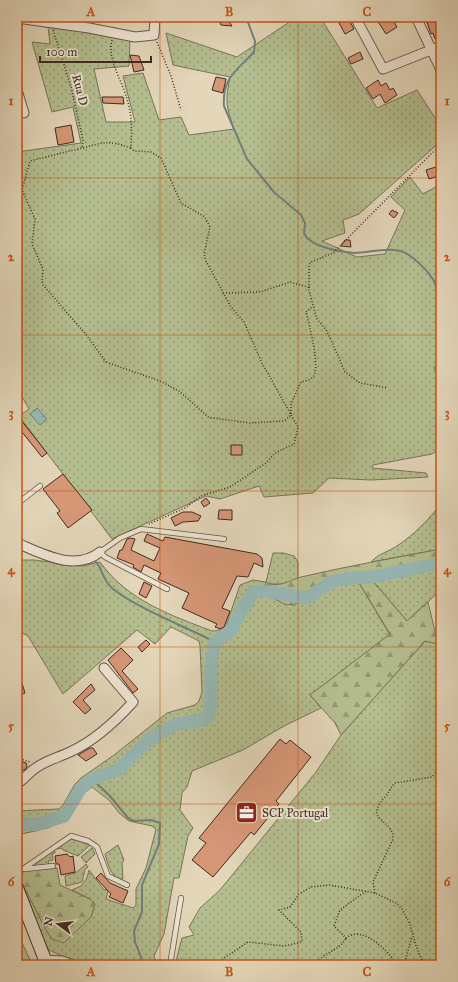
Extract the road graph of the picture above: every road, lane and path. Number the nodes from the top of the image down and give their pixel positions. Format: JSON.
{"nodes":[{"id":1,"x":156,"y":17,"type":"edge"},
{"id":2,"x":355,"y":17,"type":"edge"},
{"id":3,"x":416,"y":17,"type":"edge"},
{"id":4,"x":17,"y":18,"type":"edge"},
{"id":5,"x":51,"y":22,"type":"junction"},
{"id":6,"x":116,"y":34,"type":"junction"},
{"id":7,"x":154,"y":35,"type":"junction"},
{"id":8,"x":441,"y":46,"type":"edge"},
{"id":9,"x":431,"y":50,"type":"junction"},
{"id":10,"x":441,"y":70,"type":"edge"},
{"id":11,"x":17,"y":90,"type":"edge"},
{"id":12,"x":181,"y":110,"type":"dead end"},
{"id":13,"x":24,"y":113,"type":"dead end"},
{"id":14,"x":441,"y":146,"type":"edge"},
{"id":15,"x":82,"y":148,"type":"junction"},
{"id":16,"x":131,"y":148,"type":"junction"},
{"id":17,"x":309,"y":288,"type":"junction"},
{"id":18,"x":223,"y":293,"type":"junction"},
{"id":19,"x":313,"y":306,"type":"junction"},
{"id":20,"x":388,"y":388,"type":"dead end"},
{"id":21,"x":291,"y":415,"type":"junction"},
{"id":22,"x":40,"y":486,"type":"dead end"},
{"id":23,"x":17,"y":504,"type":"edge"},
{"id":24,"x":140,"y":529,"type":"junction"},
{"id":25,"x":224,"y":539,"type":"dead end"},
{"id":26,"x":17,"y":544,"type":"edge"},
{"id":27,"x":100,"y":552,"type":"junction"},
{"id":28,"x":167,"y":589,"type":"dead end"},
{"id":29,"x":104,"y":668,"type":"dead end"},
{"id":30,"x":17,"y":758,"type":"edge"},
{"id":31,"x":41,"y":765,"type":"junction"},
{"id":32,"x":441,"y":766,"type":"edge"},
{"id":33,"x":17,"y":784,"type":"edge"},
{"id":34,"x":53,"y":866,"type":"dead end"},
{"id":35,"x":23,"y":869,"type":"junction"},
{"id":36,"x":17,"y":870,"type":"edge"},
{"id":37,"x":127,"y":885,"type":"dead end"},
{"id":38,"x":17,"y":888,"type":"edge"},
{"id":39,"x":366,"y":891,"type":"junction"},
{"id":40,"x":375,"y":893,"type":"junction"},
{"id":41,"x":181,"y":898,"type":"dead end"},
{"id":42,"x":413,"y":935,"type":"junction"},
{"id":43,"x":346,"y":938,"type":"junction"},
{"id":44,"x":405,"y":960,"type":"junction"},
{"id":45,"x":395,"y":961,"type":"junction"},
{"id":46,"x":46,"y":963,"type":"edge"},
{"id":47,"x":74,"y":965,"type":"edge"},
{"id":48,"x":170,"y":965,"type":"edge"},
{"id":49,"x":219,"y":965,"type":"edge"},
{"id":50,"x":316,"y":965,"type":"edge"},
{"id":51,"x":392,"y":965,"type":"edge"},
{"id":52,"x":404,"y":965,"type":"edge"},
{"id":53,"x":424,"y":965,"type":"edge"}],
"edges":[{"from":1,"to":7,"type":"street"},
{"from":2,"to":9,"type":"street"},
{"from":3,"to":9,"type":"street"},
{"from":4,"to":5,"type":"street"},
{"from":5,"to":6,"type":"street"},
{"from":5,"to":15,"type":"path","name":"Rua D"},
{"from":6,"to":7,"type":"street"},
{"from":6,"to":16,"type":"path"},
{"from":7,"to":12,"type":"path"},
{"from":8,"to":9,"type":"street"},
{"from":9,"to":10,"type":"street"},
{"from":11,"to":13,"type":"street"},
{"from":14,"to":17,"type":"path"},
{"from":15,"to":16,"type":"path"},
{"from":15,"to":21,"type":"path"},
{"from":16,"to":18,"type":"path"},
{"from":17,"to":18,"type":"path"},
{"from":17,"to":19,"type":"path"},
{"from":18,"to":21,"type":"path"},
{"from":19,"to":20,"type":"path"},
{"from":19,"to":21,"type":"path"},
{"from":21,"to":24,"type":"path"},
{"from":22,"to":23,"type":"lane"},
{"from":24,"to":25,"type":"lane"},
{"from":24,"to":27,"type":"lane"},
{"from":26,"to":27,"type":"street"},
{"from":27,"to":28,"type":"lane"},
{"from":29,"to":31,"type":"street"},
{"from":30,"to":31,"type":"path"},
{"from":31,"to":33,"type":"street"},
{"from":32,"to":40,"type":"path"},
{"from":34,"to":35,"type":"lane"},
{"from":35,"to":36,"type":"lane"},
{"from":35,"to":37,"type":"lane"},
{"from":38,"to":46,"type":"street"},
{"from":39,"to":40,"type":"path"},
{"from":39,"to":43,"type":"path"},
{"from":39,"to":49,"type":"path"},
{"from":40,"to":42,"type":"path"},
{"from":41,"to":48,"type":"lane"},
{"from":42,"to":44,"type":"path"},
{"from":42,"to":53,"type":"path"},
{"from":43,"to":45,"type":"path"},
{"from":43,"to":50,"type":"path"},
{"from":44,"to":45,"type":"path"},
{"from":44,"to":52,"type":"path"},
{"from":45,"to":51,"type":"path"},
{"from":46,"to":47,"type":"street"}]}
